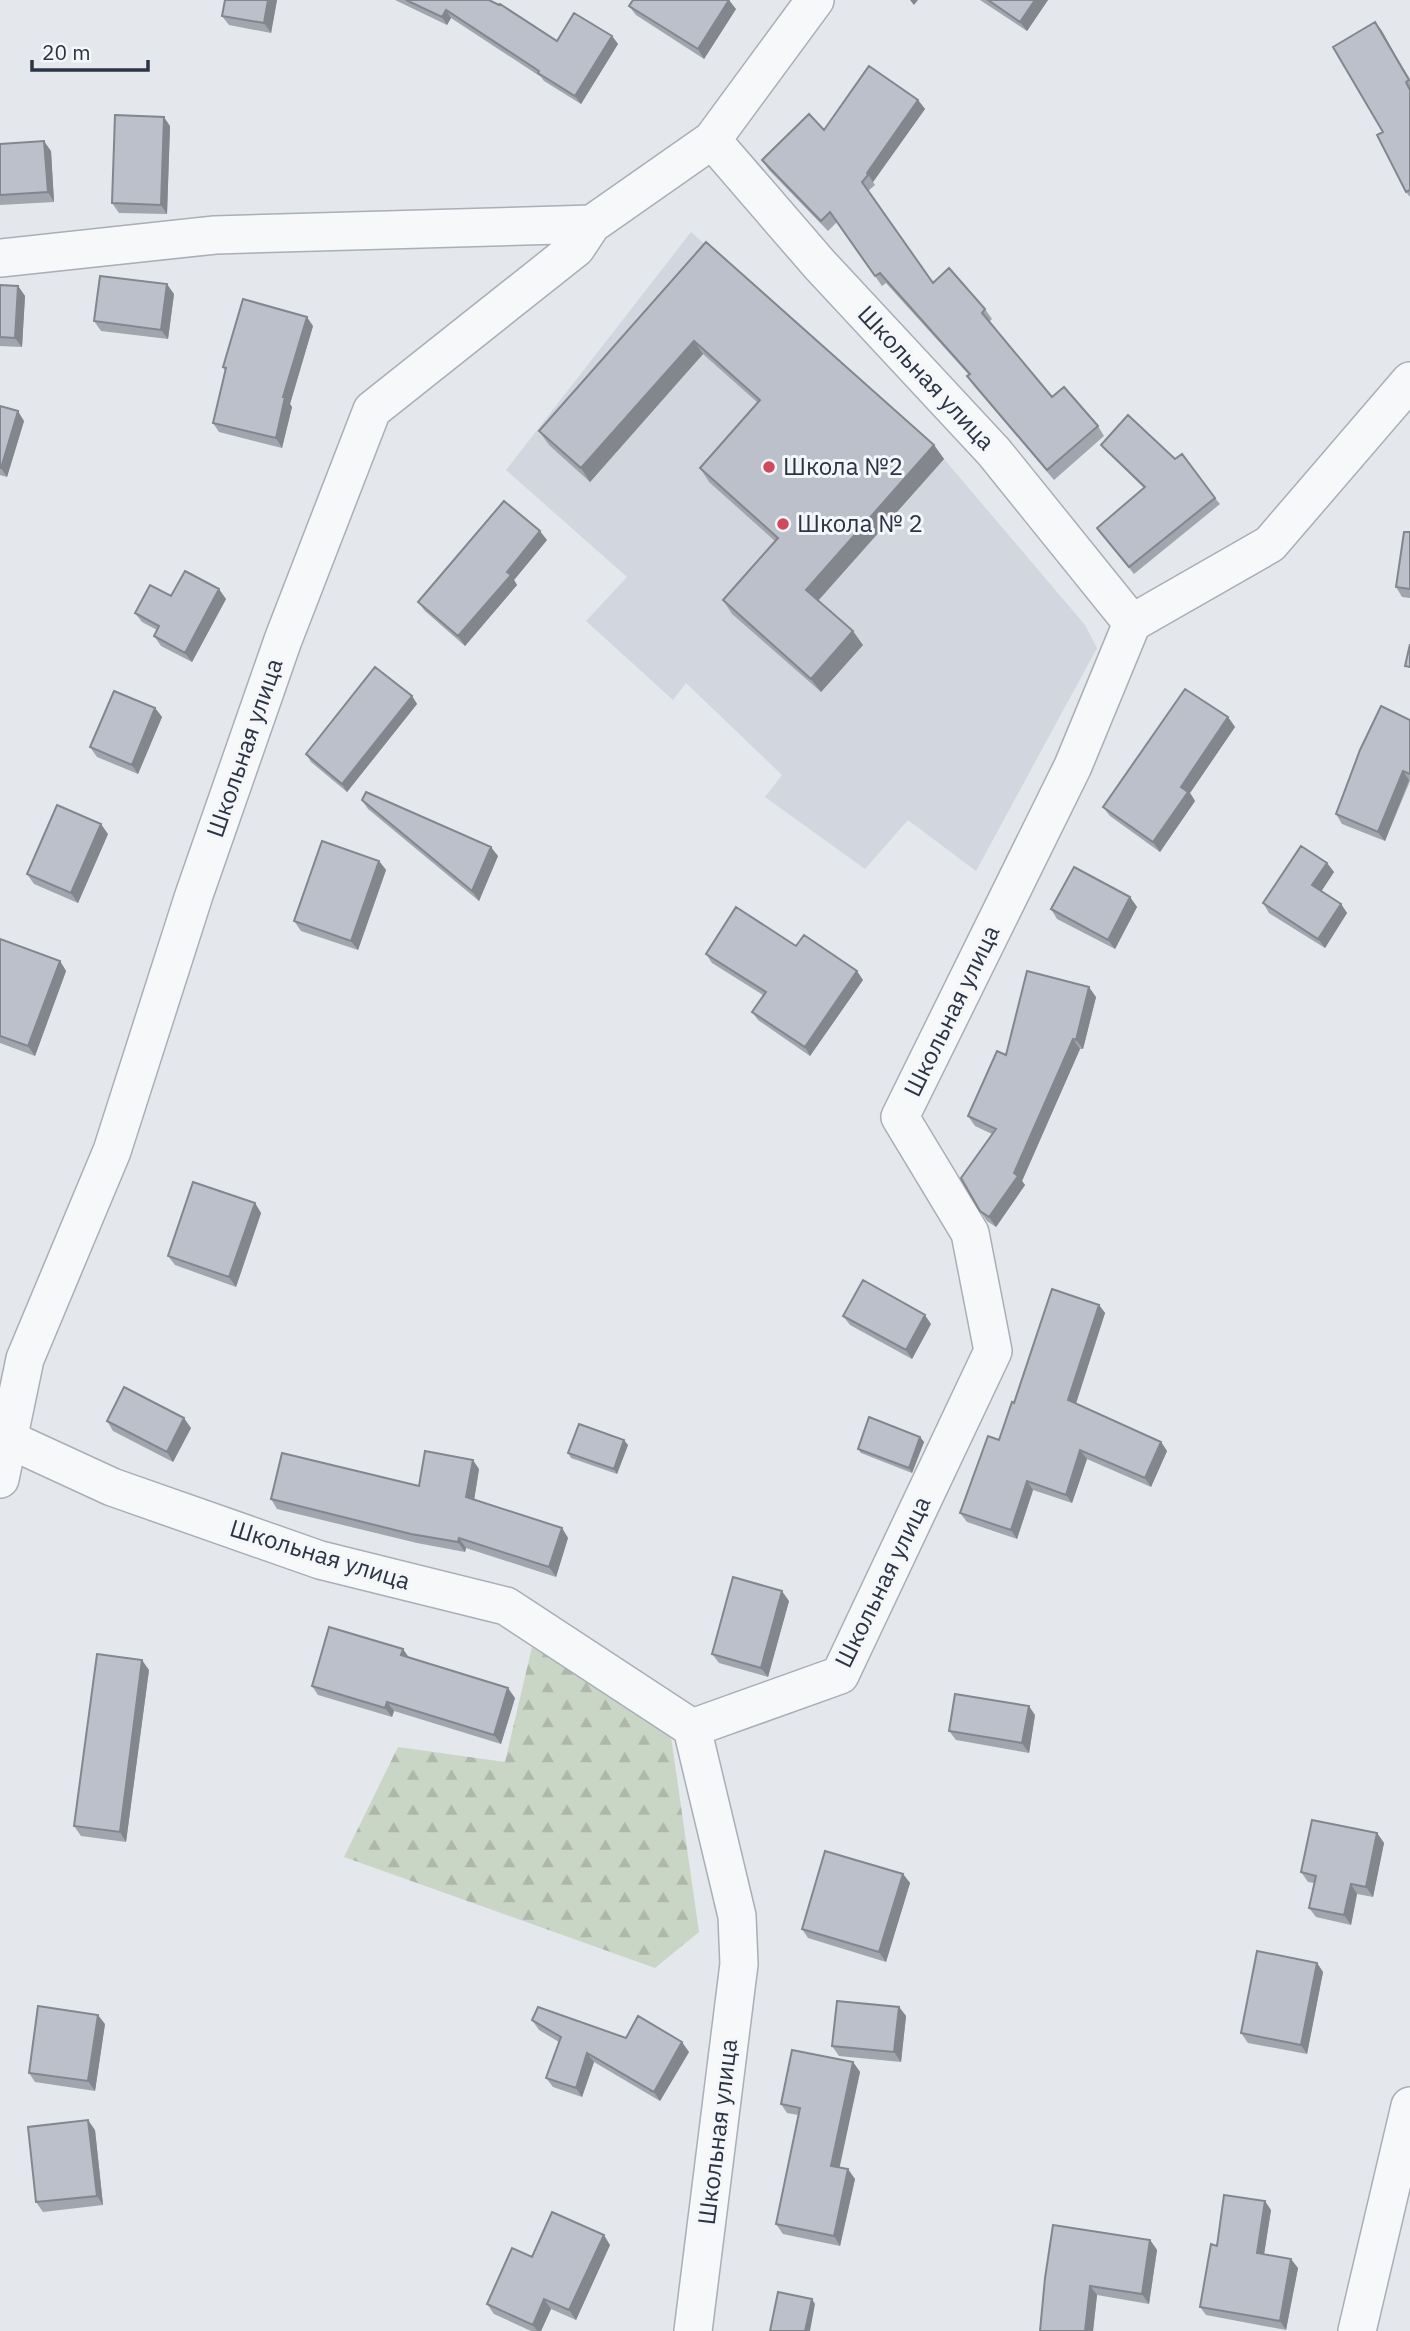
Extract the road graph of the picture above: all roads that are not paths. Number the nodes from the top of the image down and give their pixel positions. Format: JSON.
{"nodes":[{"id":1,"x":815,"y":0,"type":"edge"},
{"id":2,"x":712,"y":141,"type":"junction"},
{"id":3,"x":592,"y":224,"type":"junction"},
{"id":4,"x":0,"y":258,"type":"edge"},
{"id":5,"x":1410,"y":381,"type":"edge"},
{"id":6,"x":1132,"y":623,"type":"junction"},
{"id":7,"x":13,"y":1357,"type":"edge"},
{"id":8,"x":10,"y":1440,"type":"junction"},
{"id":9,"x":0,"y":1479,"type":"edge"},
{"id":10,"x":692,"y":1728,"type":"junction"},
{"id":11,"x":1410,"y":2105,"type":"edge"},
{"id":12,"x":693,"y":2331,"type":"edge"},
{"id":13,"x":1357,"y":2331,"type":"edge"}],
"edges":[{"from":1,"to":2,"type":"street","name":"Школьная улица"},
{"from":2,"to":3,"type":"street","name":"Школьная улица"},
{"from":2,"to":6,"type":"street","name":"Школьная улица"},
{"from":3,"to":4,"type":"street"},
{"from":3,"to":7,"type":"street","name":"Школьная улица"},
{"from":5,"to":6,"type":"street"},
{"from":6,"to":10,"type":"street","name":"Школьная улица"},
{"from":7,"to":8,"type":"street","name":"Школьная улица"},
{"from":8,"to":9,"type":"street","name":"Школьная улица"},
{"from":8,"to":10,"type":"street","name":"Школьная улица"},
{"from":10,"to":12,"type":"street","name":"Школьная улица"},
{"from":11,"to":13,"type":"street"}]}
